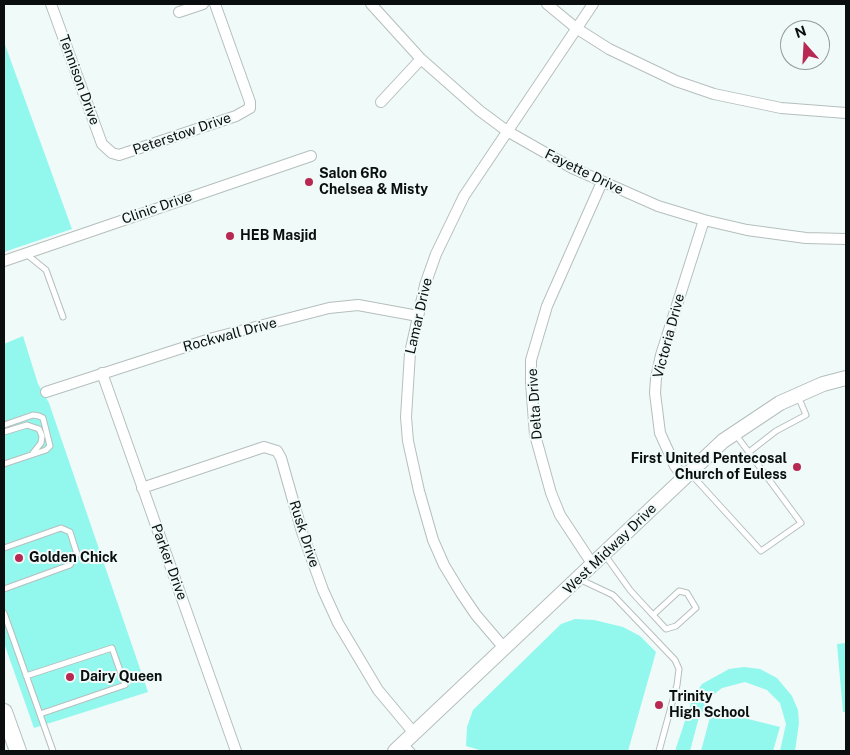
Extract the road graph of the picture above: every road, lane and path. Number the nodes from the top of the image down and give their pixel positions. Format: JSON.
{"nodes":[{"id":1,"x":51,"y":4,"type":"edge"},
{"id":2,"x":203,"y":4,"type":"edge"},
{"id":3,"x":214,"y":4,"type":"edge"},
{"id":4,"x":371,"y":4,"type":"edge"},
{"id":5,"x":547,"y":4,"type":"edge"},
{"id":6,"x":593,"y":4,"type":"edge"},
{"id":7,"x":180,"y":12,"type":"dead end"},
{"id":8,"x":576,"y":28,"type":"junction"},
{"id":9,"x":421,"y":59,"type":"junction"},
{"id":10,"x":381,"y":102,"type":"dead end"},
{"id":11,"x":846,"y":113,"type":"edge"},
{"id":12,"x":507,"y":131,"type":"junction"},
{"id":13,"x":112,"y":153,"type":"joint"},
{"id":14,"x":311,"y":156,"type":"dead end"},
{"id":15,"x":602,"y":182,"type":"junction"},
{"id":16,"x":704,"y":220,"type":"junction"},
{"id":17,"x":846,"y":239,"type":"edge"},
{"id":18,"x":25,"y":253,"type":"junction"},
{"id":19,"x":4,"y":261,"type":"edge"},
{"id":20,"x":418,"y":316,"type":"junction"},
{"id":21,"x":63,"y":317,"type":"dead end"},
{"id":22,"x":102,"y":373,"type":"junction"},
{"id":23,"x":846,"y":378,"type":"edge"},
{"id":24,"x":46,"y":392,"type":"dead end"},
{"id":25,"x":798,"y":395,"type":"junction"},
{"id":26,"x":4,"y":425,"type":"edge"},
{"id":27,"x":4,"y":432,"type":"edge"},
{"id":28,"x":735,"y":432,"type":"junction"},
{"id":29,"x":749,"y":452,"type":"junction"},
{"id":30,"x":33,"y":454,"type":"junction"},
{"id":31,"x":4,"y":464,"type":"edge"},
{"id":32,"x":687,"y":475,"type":"junction"},
{"id":33,"x":142,"y":488,"type":"junction"},
{"id":34,"x":4,"y":548,"type":"edge"},
{"id":35,"x":604,"y":555,"type":"junction"},
{"id":36,"x":593,"y":565,"type":"junction"},
{"id":37,"x":579,"y":579,"type":"junction"},
{"id":38,"x":4,"y":589,"type":"edge"},
{"id":39,"x":4,"y":613,"type":"edge"},
{"id":40,"x":653,"y":615,"type":"junction"},
{"id":41,"x":505,"y":649,"type":"junction"},
{"id":42,"x":26,"y":676,"type":"junction"},
{"id":43,"x":4,"y":712,"type":"edge"},
{"id":44,"x":40,"y":714,"type":"junction"},
{"id":45,"x":406,"y":745,"type":"edge"},
{"id":46,"x":18,"y":751,"type":"edge"},
{"id":47,"x":53,"y":751,"type":"edge"},
{"id":48,"x":236,"y":751,"type":"edge"},
{"id":49,"x":659,"y":751,"type":"edge"}],
"edges":[{"from":1,"to":13,"type":"street","name":"Tennison Drive"},
{"from":2,"to":7,"type":"street"},
{"from":3,"to":13,"type":"street","name":"Peterstow Drive"},
{"from":4,"to":9,"type":"street","name":"Fayette Drive"},
{"from":5,"to":8,"type":"street"},
{"from":6,"to":8,"type":"street","name":"Lamar Drive"},
{"from":8,"to":11,"type":"street"},
{"from":8,"to":12,"type":"street","name":"Lamar Drive"},
{"from":9,"to":10,"type":"street"},
{"from":9,"to":12,"type":"street","name":"Fayette Drive"},
{"from":12,"to":15,"type":"street","name":"Fayette Drive"},
{"from":12,"to":20,"type":"street","name":"Lamar Drive"},
{"from":14,"to":18,"type":"street","name":"Clinic Drive"},
{"from":15,"to":16,"type":"street","name":"Fayette Drive"},
{"from":15,"to":36,"type":"street","name":"Delta Drive"},
{"from":16,"to":17,"type":"street","name":"Fayette Drive"},
{"from":16,"to":32,"type":"street","name":"Victoria Drive"},
{"from":18,"to":19,"type":"street","name":"Clinic Drive"},
{"from":18,"to":21,"type":"lane"},
{"from":20,"to":22,"type":"street","name":"Rockwall Drive"},
{"from":20,"to":41,"type":"street","name":"Lamar Drive"},
{"from":22,"to":24,"type":"street","name":"Rockwall Drive"},
{"from":22,"to":33,"type":"street","name":"Parker Drive"},
{"from":23,"to":25,"type":"street","name":"West Midway Drive"},
{"from":25,"to":28,"type":"street","name":"West Midway Drive"},
{"from":25,"to":29,"type":"lane"},
{"from":26,"to":30,"type":"lane"},
{"from":27,"to":30,"type":"lane"},
{"from":28,"to":29,"type":"lane"},
{"from":28,"to":32,"type":"street","name":"West Midway Drive"},
{"from":29,"to":32,"type":"lane"},
{"from":30,"to":31,"type":"lane"},
{"from":32,"to":35,"type":"street","name":"West Midway Drive"},
{"from":33,"to":45,"type":"street","name":"Rusk Drive"},
{"from":33,"to":48,"type":"street","name":"Parker Drive"},
{"from":34,"to":38,"type":"lane"},
{"from":35,"to":36,"type":"street","name":"West Midway Drive"},
{"from":35,"to":40,"type":"lane"},
{"from":36,"to":37,"type":"street","name":"West Midway Drive"},
{"from":37,"to":41,"type":"street","name":"West Midway Drive"},
{"from":37,"to":49,"type":"lane"},
{"from":39,"to":42,"type":"lane"},
{"from":40,"to":40,"type":"lane"},
{"from":41,"to":45,"type":"street","name":"West Midway Drive"},
{"from":42,"to":44,"type":"lane"},
{"from":42,"to":44,"type":"lane"},
{"from":43,"to":46,"type":"main road"},
{"from":44,"to":47,"type":"lane"}]}
